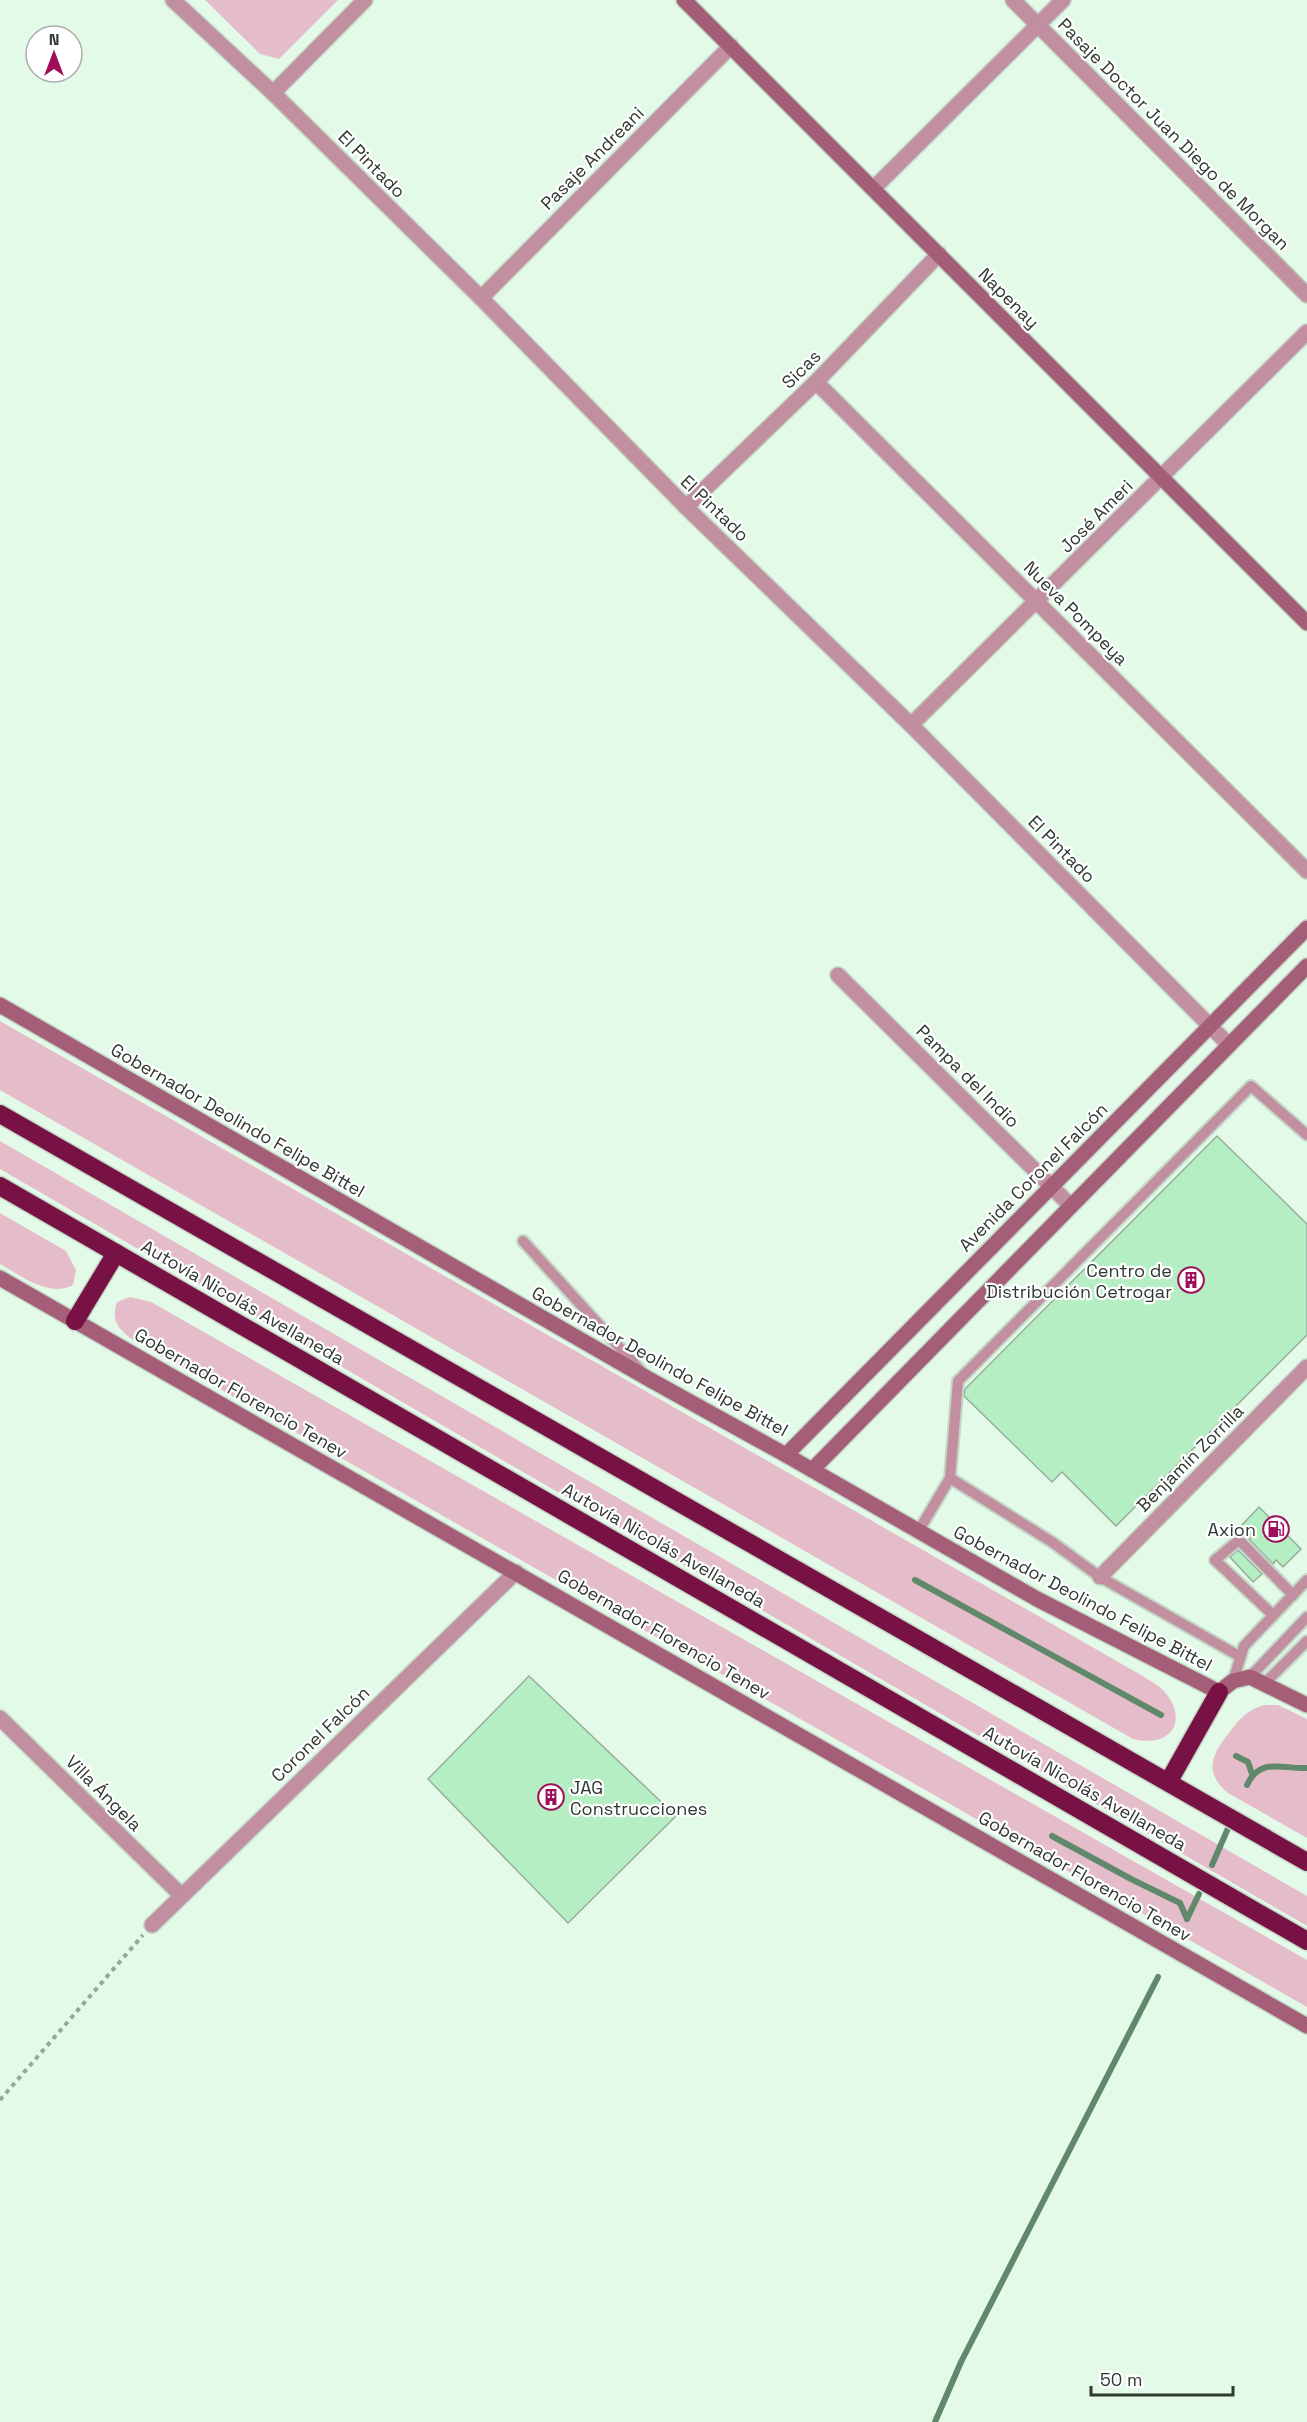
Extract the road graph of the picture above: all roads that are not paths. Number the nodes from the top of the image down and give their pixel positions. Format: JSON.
{"nodes":[{"id":1,"x":173,"y":0,"type":"edge"},
{"id":2,"x":365,"y":0,"type":"edge"},
{"id":3,"x":684,"y":0,"type":"edge"},
{"id":4,"x":1013,"y":0,"type":"edge"},
{"id":5,"x":1063,"y":0,"type":"edge"},
{"id":6,"x":1038,"y":25,"type":"junction"},
{"id":7,"x":731,"y":46,"type":"junction"},
{"id":8,"x":273,"y":93,"type":"junction"},
{"id":9,"x":874,"y":188,"type":"junction"},
{"id":10,"x":939,"y":254,"type":"junction"},
{"id":11,"x":1307,"y":295,"type":"edge"},
{"id":12,"x":480,"y":298,"type":"junction"},
{"id":13,"x":1307,"y":332,"type":"edge"},
{"id":14,"x":816,"y":382,"type":"junction"},
{"id":15,"x":1162,"y":478,"type":"junction"},
{"id":16,"x":686,"y":507,"type":"junction"},
{"id":17,"x":1037,"y":602,"type":"junction"},
{"id":18,"x":1307,"y":623,"type":"edge"},
{"id":19,"x":911,"y":725,"type":"junction"},
{"id":20,"x":1307,"y":871,"type":"edge"},
{"id":21,"x":1307,"y":927,"type":"edge"},
{"id":22,"x":1307,"y":966,"type":"edge"},
{"id":23,"x":838,"y":975,"type":"dead end"},
{"id":24,"x":0,"y":1005,"type":"edge"},
{"id":25,"x":1210,"y":1026,"type":"junction"},
{"id":26,"x":1229,"y":1045,"type":"junction"},
{"id":27,"x":0,"y":1114,"type":"edge"},
{"id":28,"x":1307,"y":1135,"type":"edge"},
{"id":29,"x":0,"y":1186,"type":"edge"},
{"id":30,"x":1052,"y":1186,"type":"junction"},
{"id":31,"x":1071,"y":1206,"type":"junction"},
{"id":32,"x":523,"y":1241,"type":"dead end"},
{"id":33,"x":116,"y":1253,"type":"junction"},
{"id":34,"x":0,"y":1278,"type":"edge"},
{"id":35,"x":75,"y":1321,"type":"junction"},
{"id":36,"x":1307,"y":1367,"type":"edge"},
{"id":37,"x":647,"y":1378,"type":"junction"},
{"id":38,"x":786,"y":1455,"type":"junction"},
{"id":39,"x":812,"y":1470,"type":"junction"},
{"id":40,"x":950,"y":1478,"type":"junction"},
{"id":41,"x":918,"y":1532,"type":"junction"},
{"id":42,"x":516,"y":1572,"type":"junction"},
{"id":43,"x":1100,"y":1577,"type":"junction"},
{"id":44,"x":1307,"y":1580,"type":"edge"},
{"id":45,"x":1293,"y":1595,"type":"junction"},
{"id":46,"x":1273,"y":1616,"type":"junction"},
{"id":47,"x":1307,"y":1617,"type":"edge"},
{"id":48,"x":1307,"y":1641,"type":"edge"},
{"id":49,"x":1239,"y":1656,"type":"junction"},
{"id":50,"x":1250,"y":1677,"type":"junction"},
{"id":51,"x":1265,"y":1683,"type":"junction"},
{"id":52,"x":1226,"y":1686,"type":"junction"},
{"id":53,"x":1307,"y":1705,"type":"edge"},
{"id":54,"x":0,"y":1718,"type":"edge"},
{"id":55,"x":1169,"y":1781,"type":"junction"},
{"id":56,"x":1307,"y":1862,"type":"edge"},
{"id":57,"x":181,"y":1896,"type":"junction"},
{"id":58,"x":152,"y":1925,"type":"road end"},
{"id":59,"x":1307,"y":1941,"type":"edge"},
{"id":60,"x":1307,"y":2026,"type":"edge"}],
"edges":[{"from":1,"to":8,"type":"street","name":"El Pintado"},
{"from":2,"to":8,"type":"street"},
{"from":3,"to":7,"type":"street","name":"Napenay"},
{"from":4,"to":6,"type":"street","name":"Pasaje Doctor Juan Diego de Morgan"},
{"from":5,"to":6,"type":"street"},
{"from":6,"to":9,"type":"street"},
{"from":6,"to":11,"type":"street","name":"Pasaje Doctor Juan Diego de Morgan"},
{"from":7,"to":9,"type":"street","name":"Napenay"},
{"from":7,"to":12,"type":"street","name":"Pasaje Andreani"},
{"from":8,"to":12,"type":"street","name":"El Pintado"},
{"from":9,"to":10,"type":"street","name":"Napenay"},
{"from":10,"to":14,"type":"street","name":"Sicas"},
{"from":10,"to":15,"type":"street","name":"Napenay"},
{"from":12,"to":16,"type":"street","name":"El Pintado"},
{"from":13,"to":15,"type":"street","name":"José Ameri"},
{"from":14,"to":16,"type":"street","name":"Sicas"},
{"from":14,"to":17,"type":"street","name":"Nueva Pompeya"},
{"from":15,"to":17,"type":"street","name":"José Ameri"},
{"from":15,"to":18,"type":"street","name":"Napenay"},
{"from":16,"to":19,"type":"street","name":"El Pintado"},
{"from":17,"to":19,"type":"street","name":"José Ameri"},
{"from":17,"to":20,"type":"street","name":"Nueva Pompeya"},
{"from":19,"to":25,"type":"street","name":"El Pintado"},
{"from":21,"to":25,"type":"street","name":"Avenida Coronel Falcón"},
{"from":22,"to":26,"type":"street"},
{"from":23,"to":30,"type":"street","name":"Pampa del Indio"},
{"from":24,"to":37,"type":"street","name":"Gobernador Deolindo Felipe Bittel"},
{"from":25,"to":26,"type":"street","name":"El Pintado"},
{"from":25,"to":30,"type":"street","name":"Avenida Coronel Falcón"},
{"from":26,"to":31,"type":"street"},
{"from":27,"to":55,"type":"highway"},
{"from":28,"to":40,"type":"lane"},
{"from":29,"to":33,"type":"highway","name":"Autovía Nicolás Avellaneda"},
{"from":30,"to":31,"type":"street","name":"Pampa del Indio"},
{"from":30,"to":38,"type":"street","name":"Avenida Coronel Falcón"},
{"from":31,"to":39,"type":"street"},
{"from":32,"to":37,"type":"lane"},
{"from":33,"to":35,"type":"highway"},
{"from":33,"to":59,"type":"highway","name":"Autovía Nicolás Avellaneda"},
{"from":34,"to":35,"type":"street","name":"Gobernador Florencio Tenev"},
{"from":35,"to":42,"type":"street","name":"Gobernador Florencio Tenev"},
{"from":36,"to":43,"type":"street","name":"Benjamín Zorrilla"},
{"from":37,"to":38,"type":"street","name":"Gobernador Deolindo Felipe Bittel"},
{"from":38,"to":39,"type":"street","name":"Gobernador Deolindo Felipe Bittel"},
{"from":39,"to":41,"type":"street","name":"Gobernador Deolindo Felipe Bittel"},
{"from":40,"to":41,"type":"lane"},
{"from":40,"to":43,"type":"lane"},
{"from":41,"to":52,"type":"street","name":"Gobernador Deolindo Felipe Bittel"},
{"from":42,"to":57,"type":"street","name":"Coronel Falcón"},
{"from":42,"to":60,"type":"street","name":"Gobernador Florencio Tenev"},
{"from":43,"to":49,"type":"lane"},
{"from":44,"to":45,"type":"lane"},
{"from":45,"to":46,"type":"lane"},
{"from":45,"to":46,"type":"lane"},
{"from":46,"to":49,"type":"lane"},
{"from":47,"to":50,"type":"lane"},
{"from":48,"to":51,"type":"lane"},
{"from":49,"to":52,"type":"lane"},
{"from":50,"to":51,"type":"street"},
{"from":50,"to":52,"type":"street","name":"Gobernador Deolindo Felipe Bittel"},
{"from":51,"to":53,"type":"street"},
{"from":52,"to":55,"type":"highway"},
{"from":54,"to":57,"type":"street","name":"Villa Ángela"},
{"from":55,"to":56,"type":"highway"},
{"from":57,"to":58,"type":"street","name":"Coronel Falcón"}]}
